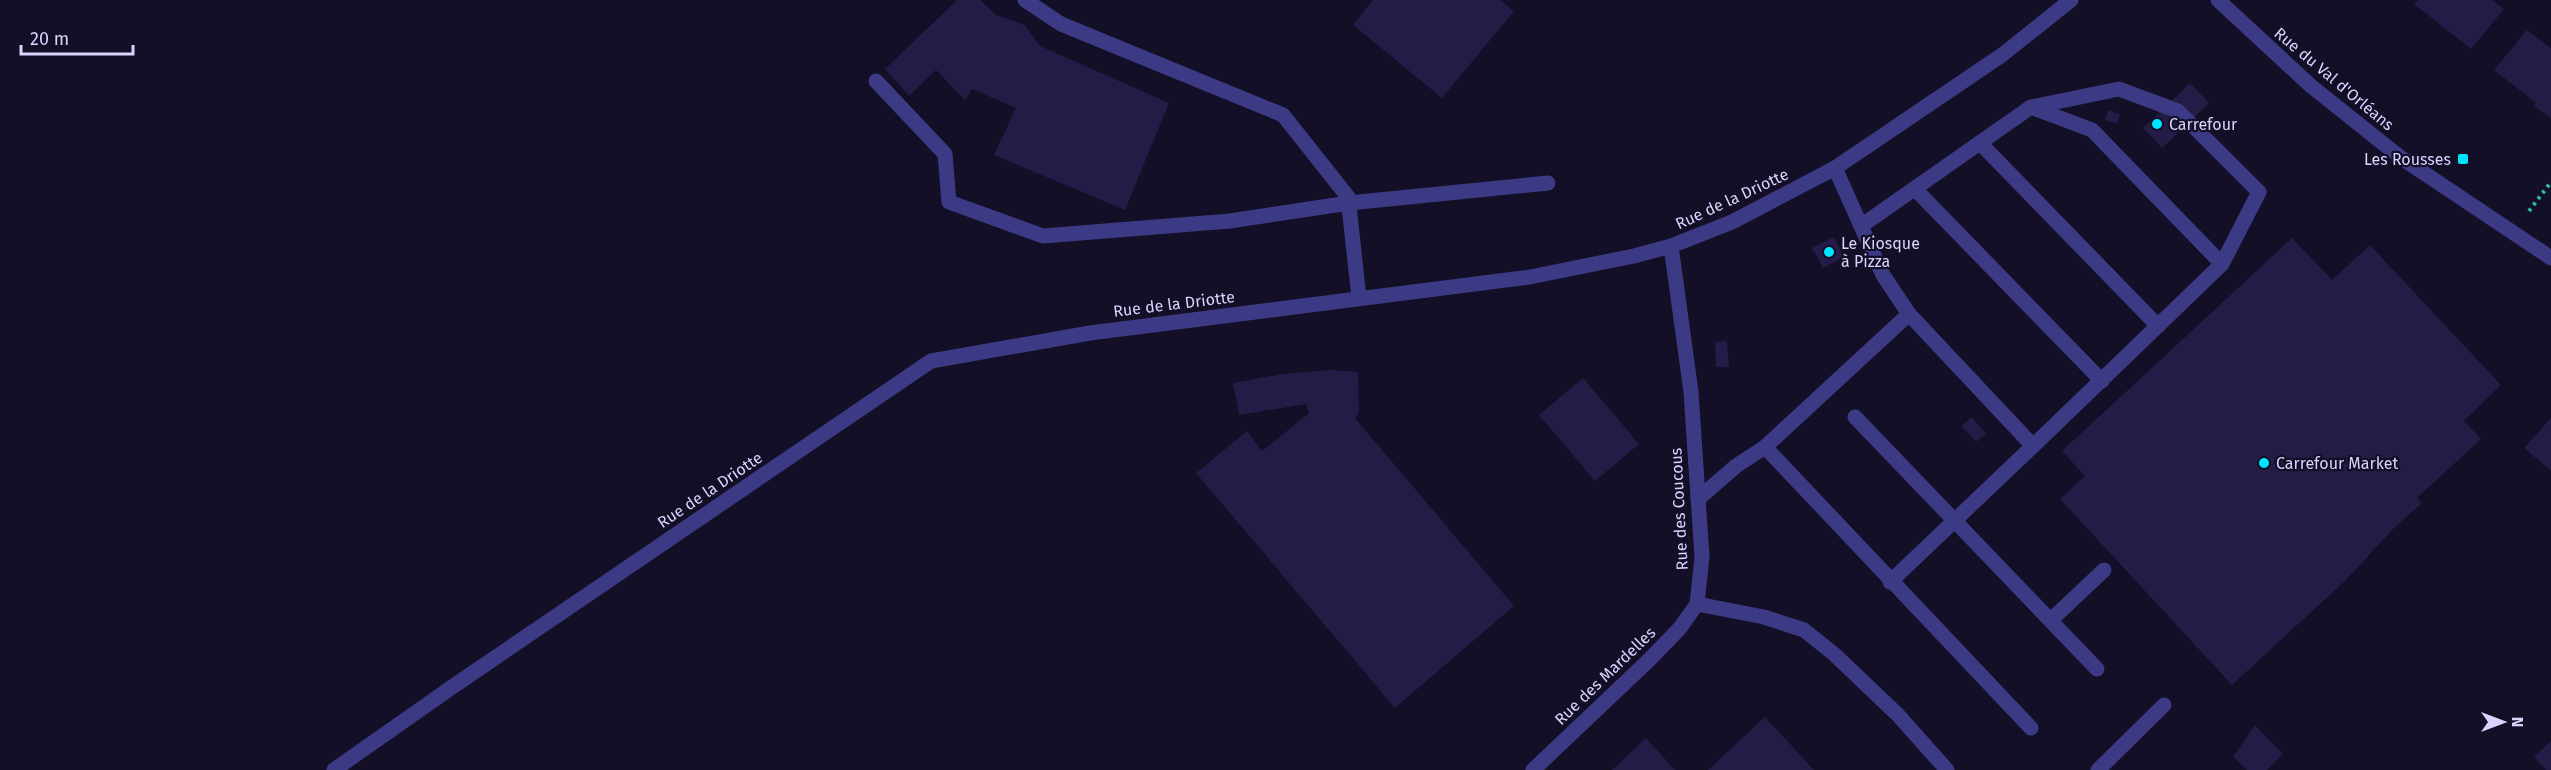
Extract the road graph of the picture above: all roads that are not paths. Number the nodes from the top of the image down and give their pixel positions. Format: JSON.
{"nodes":[{"id":1,"x":1025,"y":0,"type":"edge"},
{"id":2,"x":2071,"y":0,"type":"edge"},
{"id":3,"x":2218,"y":0,"type":"edge"},
{"id":4,"x":876,"y":81,"type":"dead end"},
{"id":5,"x":2031,"y":107,"type":"junction"},
{"id":6,"x":1980,"y":143,"type":"junction"},
{"id":7,"x":1835,"y":168,"type":"junction"},
{"id":8,"x":1548,"y":183,"type":"dead end"},
{"id":9,"x":1915,"y":189,"type":"junction"},
{"id":10,"x":1349,"y":203,"type":"junction"},
{"id":11,"x":1861,"y":226,"type":"junction"},
{"id":12,"x":1671,"y":246,"type":"junction"},
{"id":13,"x":2551,"y":258,"type":"edge"},
{"id":14,"x":2222,"y":264,"type":"junction"},
{"id":15,"x":1359,"y":298,"type":"junction"},
{"id":16,"x":1909,"y":314,"type":"junction"},
{"id":17,"x":2158,"y":326,"type":"junction"},
{"id":18,"x":2102,"y":381,"type":"junction"},
{"id":19,"x":1855,"y":417,"type":"dead end"},
{"id":20,"x":2033,"y":446,"type":"junction"},
{"id":21,"x":1765,"y":447,"type":"junction"},
{"id":22,"x":1698,"y":499,"type":"junction"},
{"id":23,"x":1956,"y":521,"type":"junction"},
{"id":24,"x":2104,"y":570,"type":"dead end"},
{"id":25,"x":1890,"y":582,"type":"junction"},
{"id":26,"x":1697,"y":604,"type":"junction"},
{"id":27,"x":2051,"y":620,"type":"junction"},
{"id":28,"x":2097,"y":669,"type":"dead end"},
{"id":29,"x":2164,"y":705,"type":"dead end"},
{"id":30,"x":2031,"y":728,"type":"dead end"},
{"id":31,"x":334,"y":770,"type":"edge"},
{"id":32,"x":1533,"y":770,"type":"edge"},
{"id":33,"x":1947,"y":770,"type":"edge"},
{"id":34,"x":2098,"y":770,"type":"edge"}],
"edges":[{"from":1,"to":10,"type":"street"},
{"from":2,"to":7,"type":"street","name":"Rue de la Driotte"},
{"from":3,"to":13,"type":"street","name":"Rue du Val d'Orléans"},
{"from":4,"to":10,"type":"street"},
{"from":5,"to":6,"type":"street"},
{"from":5,"to":14,"type":"street"},
{"from":5,"to":14,"type":"street"},
{"from":6,"to":9,"type":"street"},
{"from":6,"to":17,"type":"street"},
{"from":7,"to":11,"type":"street"},
{"from":7,"to":12,"type":"street","name":"Rue de la Driotte"},
{"from":8,"to":10,"type":"street"},
{"from":9,"to":11,"type":"street"},
{"from":9,"to":18,"type":"street"},
{"from":10,"to":15,"type":"street"},
{"from":11,"to":16,"type":"street"},
{"from":12,"to":15,"type":"street","name":"Rue de la Driotte"},
{"from":12,"to":22,"type":"street","name":"Rue des Coucous"},
{"from":14,"to":17,"type":"street"},
{"from":15,"to":31,"type":"street","name":"Rue de la Driotte"},
{"from":16,"to":20,"type":"street"},
{"from":16,"to":21,"type":"street"},
{"from":17,"to":18,"type":"street"},
{"from":18,"to":20,"type":"street"},
{"from":19,"to":23,"type":"street"},
{"from":20,"to":23,"type":"street"},
{"from":21,"to":22,"type":"street"},
{"from":21,"to":25,"type":"street"},
{"from":22,"to":26,"type":"street","name":"Rue des Coucous"},
{"from":23,"to":25,"type":"street"},
{"from":23,"to":27,"type":"street"},
{"from":24,"to":27,"type":"street"},
{"from":25,"to":30,"type":"street"},
{"from":26,"to":32,"type":"street","name":"Rue des Mardelles"},
{"from":26,"to":33,"type":"street"},
{"from":27,"to":28,"type":"street"},
{"from":29,"to":34,"type":"street"}]}
